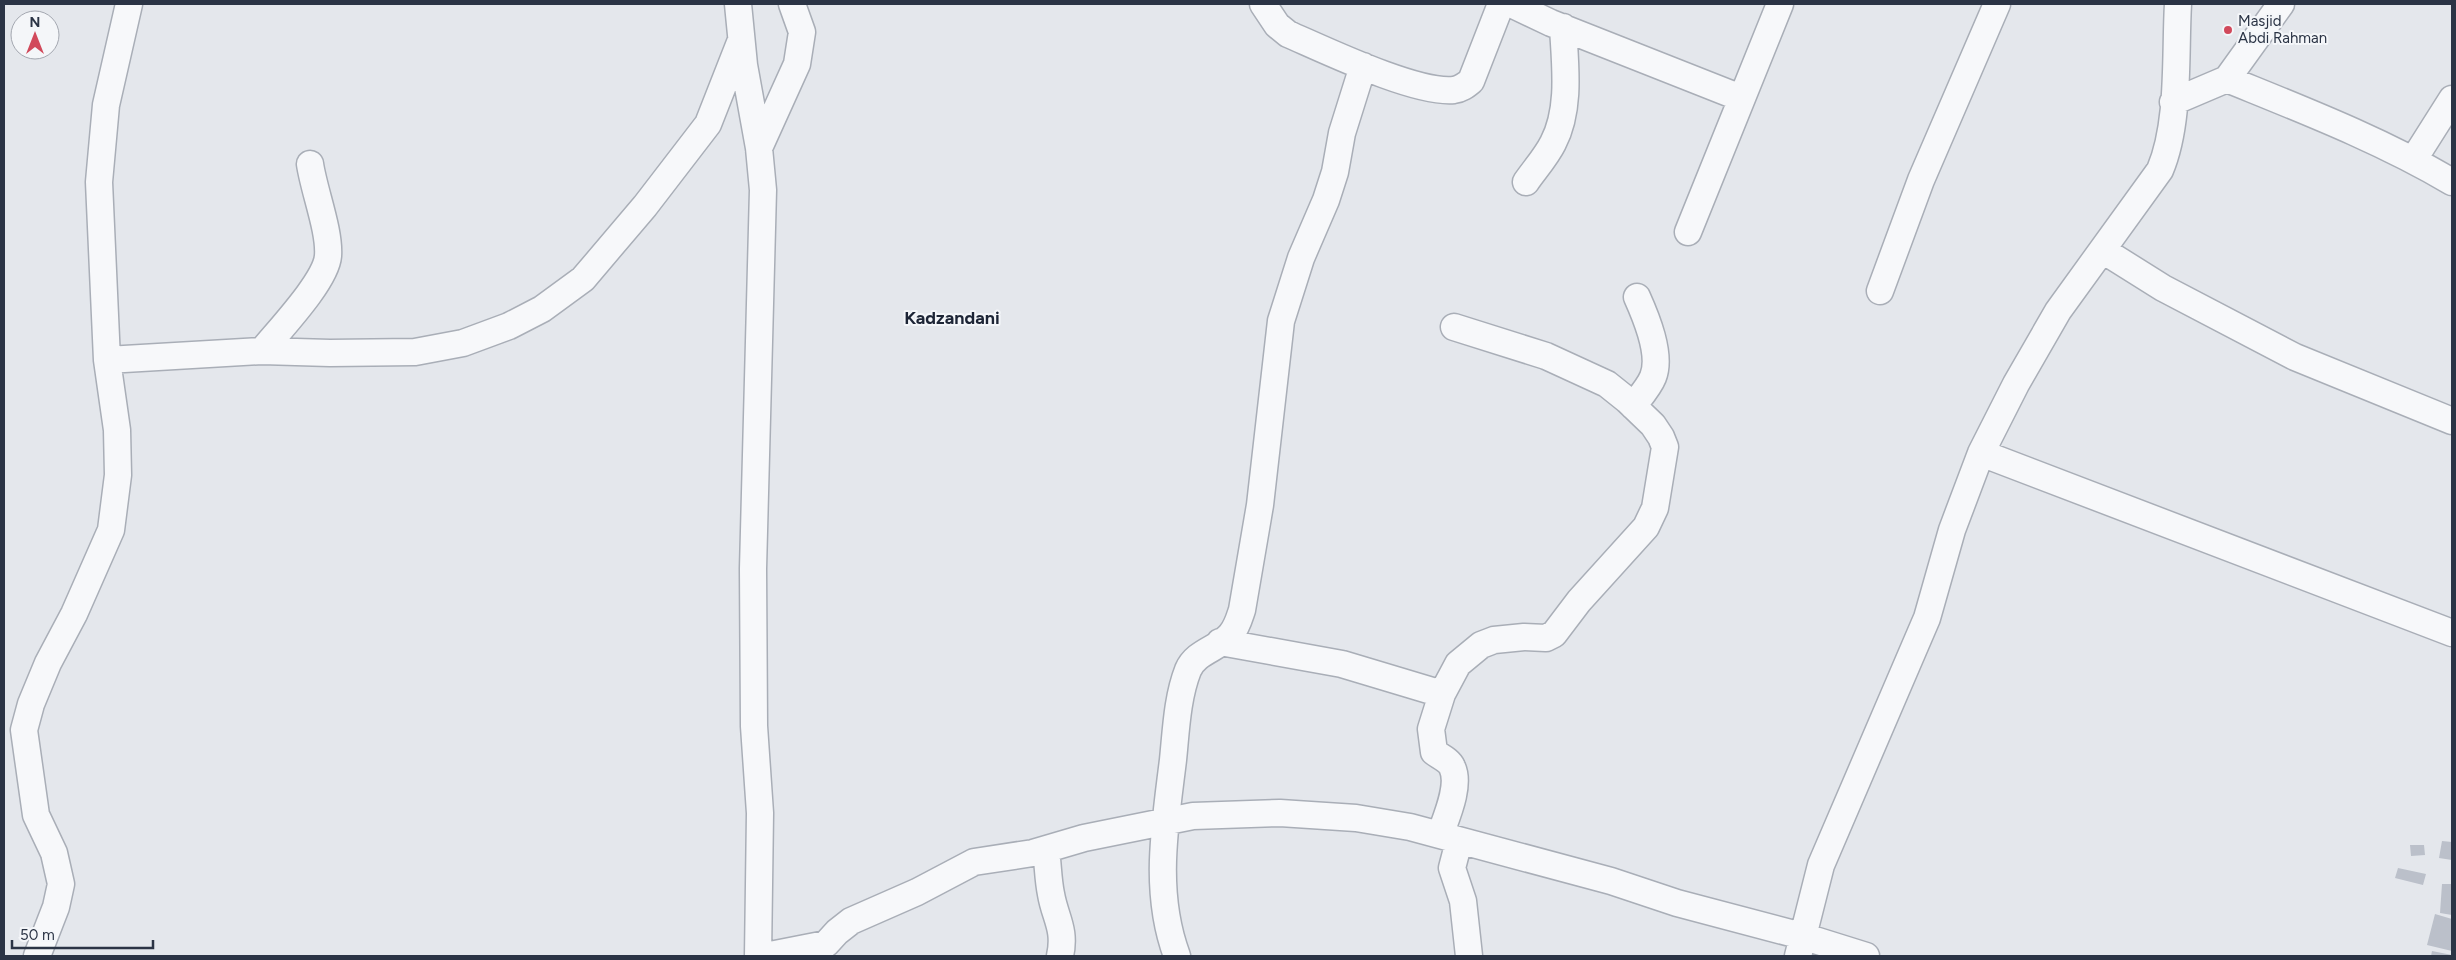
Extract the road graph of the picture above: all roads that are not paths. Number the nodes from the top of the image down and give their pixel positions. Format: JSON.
{"nodes":[{"id":1,"x":129,"y":4,"type":"edge"},
{"id":2,"x":738,"y":4,"type":"edge"},
{"id":3,"x":792,"y":4,"type":"edge"},
{"id":4,"x":1263,"y":4,"type":"edge"},
{"id":5,"x":1501,"y":4,"type":"edge"},
{"id":6,"x":1512,"y":4,"type":"edge"},
{"id":7,"x":1780,"y":4,"type":"edge"},
{"id":8,"x":1997,"y":4,"type":"edge"},
{"id":9,"x":2178,"y":4,"type":"edge"},
{"id":10,"x":2281,"y":4,"type":"edge"},
{"id":11,"x":1557,"y":18,"type":"edge"},
{"id":12,"x":742,"y":39,"type":"junction"},
{"id":13,"x":1363,"y":66,"type":"junction"},
{"id":14,"x":2227,"y":79,"type":"junction"},
{"id":15,"x":1741,"y":98,"type":"junction"},
{"id":16,"x":2452,"y":99,"type":"edge"},
{"id":17,"x":2173,"y":102,"type":"junction"},
{"id":18,"x":759,"y":148,"type":"junction"},
{"id":19,"x":2414,"y":159,"type":"junction"},
{"id":20,"x":310,"y":164,"type":"dead end"},
{"id":21,"x":1526,"y":182,"type":"dead end"},
{"id":22,"x":2452,"y":182,"type":"edge"},
{"id":23,"x":1688,"y":232,"type":"dead end"},
{"id":24,"x":2104,"y":251,"type":"junction"},
{"id":25,"x":1880,"y":291,"type":"dead end"},
{"id":26,"x":1637,"y":297,"type":"dead end"},
{"id":27,"x":1454,"y":327,"type":"dead end"},
{"id":28,"x":262,"y":351,"type":"junction"},
{"id":29,"x":107,"y":360,"type":"junction"},
{"id":30,"x":1633,"y":406,"type":"junction"},
{"id":31,"x":2452,"y":421,"type":"edge"},
{"id":32,"x":1981,"y":453,"type":"junction"},
{"id":33,"x":2452,"y":633,"type":"edge"},
{"id":34,"x":1220,"y":642,"type":"junction"},
{"id":35,"x":1442,"y":694,"type":"junction"},
{"id":36,"x":1164,"y":823,"type":"junction"},
{"id":37,"x":1450,"y":838,"type":"junction"},
{"id":38,"x":1046,"y":850,"type":"junction"},
{"id":39,"x":1800,"y":946,"type":"edge"},
{"id":40,"x":37,"y":956,"type":"edge"},
{"id":41,"x":758,"y":956,"type":"edge"},
{"id":42,"x":765,"y":956,"type":"edge"},
{"id":43,"x":1060,"y":956,"type":"edge"},
{"id":44,"x":1177,"y":956,"type":"edge"},
{"id":45,"x":1469,"y":956,"type":"edge"},
{"id":46,"x":1866,"y":956,"type":"edge"}],
"edges":[{"from":1,"to":29,"type":"street"},
{"from":2,"to":12,"type":"street"},
{"from":3,"to":18,"type":"street"},
{"from":4,"to":13,"type":"street"},
{"from":5,"to":13,"type":"street"},
{"from":6,"to":11,"type":"street"},
{"from":7,"to":15,"type":"street"},
{"from":8,"to":25,"type":"street"},
{"from":9,"to":17,"type":"street"},
{"from":10,"to":14,"type":"street"},
{"from":11,"to":15,"type":"street"},
{"from":11,"to":21,"type":"street"},
{"from":12,"to":18,"type":"street"},
{"from":12,"to":28,"type":"street"},
{"from":13,"to":34,"type":"street"},
{"from":14,"to":17,"type":"street"},
{"from":14,"to":19,"type":"street"},
{"from":15,"to":23,"type":"street"},
{"from":16,"to":19,"type":"street"},
{"from":17,"to":24,"type":"street"},
{"from":18,"to":41,"type":"street"},
{"from":19,"to":22,"type":"street"},
{"from":20,"to":28,"type":"street"},
{"from":24,"to":31,"type":"street"},
{"from":24,"to":32,"type":"street"},
{"from":26,"to":30,"type":"street"},
{"from":27,"to":30,"type":"street"},
{"from":28,"to":29,"type":"street"},
{"from":29,"to":40,"type":"street"},
{"from":30,"to":35,"type":"street"},
{"from":32,"to":33,"type":"street"},
{"from":32,"to":39,"type":"street"},
{"from":34,"to":35,"type":"street"},
{"from":34,"to":36,"type":"street"},
{"from":35,"to":37,"type":"street"},
{"from":36,"to":37,"type":"street"},
{"from":36,"to":38,"type":"street"},
{"from":36,"to":44,"type":"street"},
{"from":37,"to":39,"type":"street"},
{"from":37,"to":45,"type":"street"},
{"from":38,"to":42,"type":"street"},
{"from":38,"to":43,"type":"street"},
{"from":39,"to":46,"type":"street"}]}
